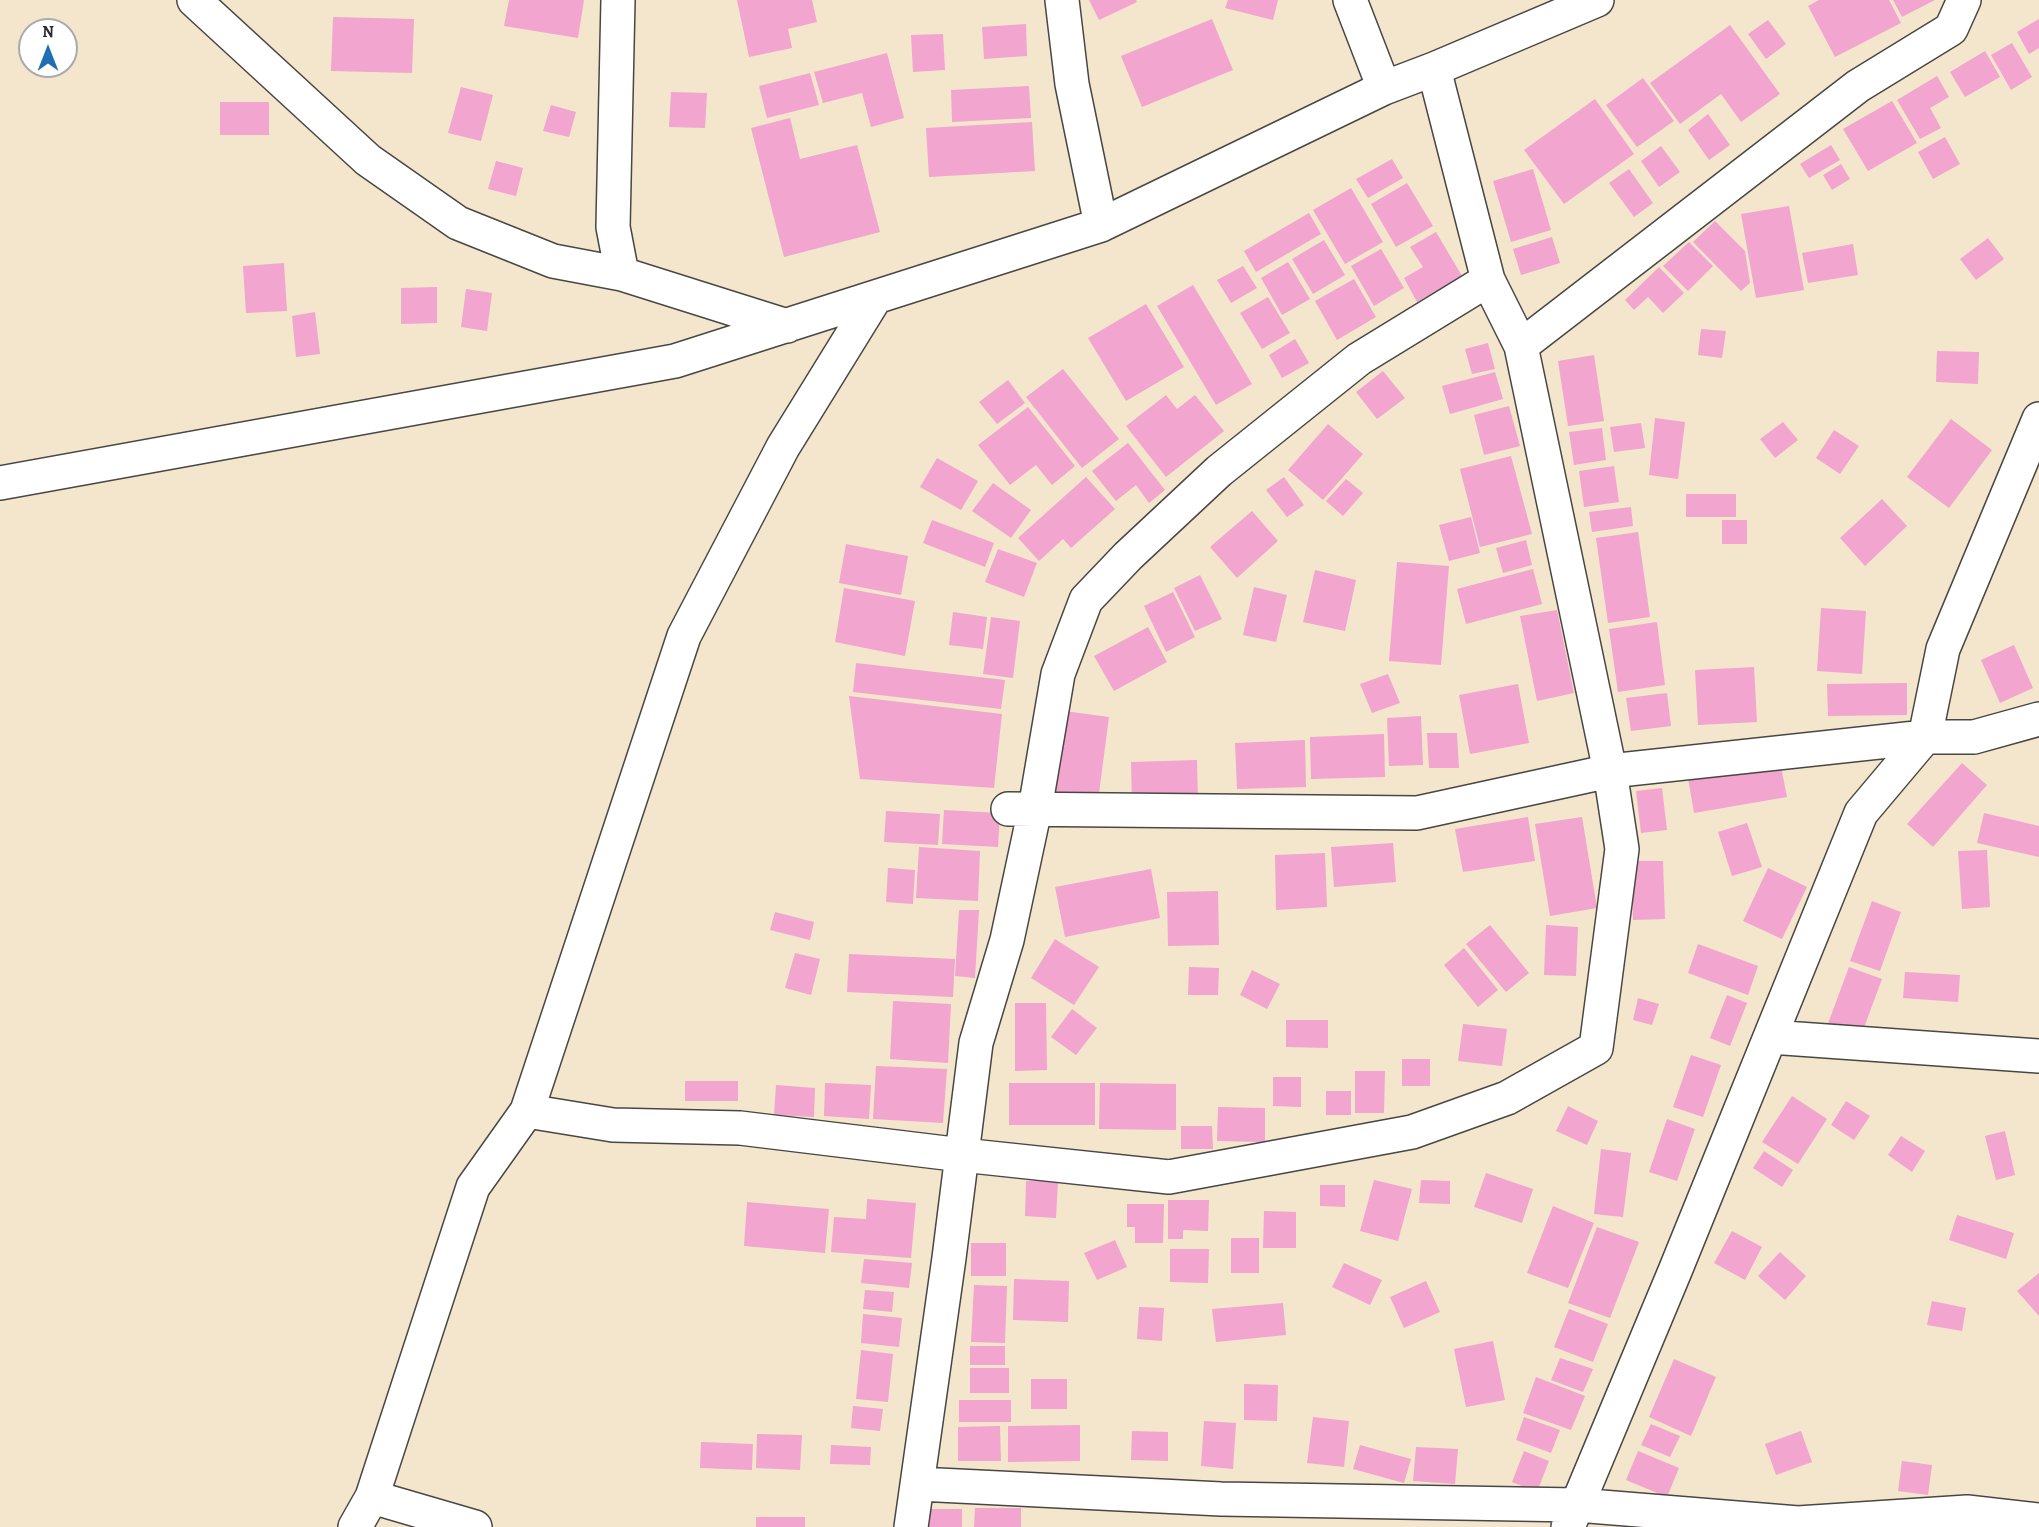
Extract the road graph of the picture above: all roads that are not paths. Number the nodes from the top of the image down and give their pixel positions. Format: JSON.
{"nodes":[{"id":1,"x":194,"y":0,"type":"edge"},
{"id":2,"x":618,"y":0,"type":"edge"},
{"id":3,"x":1062,"y":0,"type":"edge"},
{"id":4,"x":1350,"y":0,"type":"edge"},
{"id":5,"x":1597,"y":0,"type":"edge"},
{"id":6,"x":1964,"y":0,"type":"edge"},
{"id":7,"x":1434,"y":69,"type":"junction"},
{"id":8,"x":1384,"y":88,"type":"junction"},
{"id":9,"x":1101,"y":225,"type":"junction"},
{"id":10,"x":622,"y":274,"type":"junction"},
{"id":11,"x":1488,"y":280,"type":"junction"},
{"id":12,"x":874,"y":298,"type":"junction"},
{"id":13,"x":787,"y":326,"type":"junction"},
{"id":14,"x":1521,"y":346,"type":"junction"},
{"id":15,"x":2039,"y":419,"type":"edge"},
{"id":16,"x":0,"y":483,"type":"edge"},
{"id":17,"x":2039,"y":720,"type":"edge"},
{"id":18,"x":1925,"y":737,"type":"junction"},
{"id":19,"x":1610,"y":771,"type":"junction"},
{"id":20,"x":1021,"y":809,"type":"junction"},
{"id":21,"x":1770,"y":1037,"type":"junction"},
{"id":22,"x":2039,"y":1056,"type":"edge"},
{"id":23,"x":527,"y":1111,"type":"junction"},
{"id":24,"x":962,"y":1155,"type":"junction"},
{"id":25,"x":918,"y":1484,"type":"junction"},
{"id":26,"x":372,"y":1497,"type":"junction"},
{"id":27,"x":1572,"y":1516,"type":"edge"},
{"id":28,"x":2039,"y":1520,"type":"edge"},
{"id":29,"x":355,"y":1527,"type":"edge"},
{"id":30,"x":474,"y":1527,"type":"edge"},
{"id":31,"x":911,"y":1527,"type":"edge"}],
"edges":[{"from":1,"to":10,"type":"street"},
{"from":2,"to":10,"type":"street"},
{"from":3,"to":9,"type":"street"},
{"from":4,"to":8,"type":"street"},
{"from":5,"to":7,"type":"street"},
{"from":6,"to":14,"type":"street"},
{"from":7,"to":8,"type":"street"},
{"from":7,"to":11,"type":"street"},
{"from":8,"to":9,"type":"street"},
{"from":9,"to":12,"type":"street"},
{"from":10,"to":13,"type":"street"},
{"from":11,"to":14,"type":"street"},
{"from":11,"to":20,"type":"street"},
{"from":12,"to":13,"type":"street"},
{"from":12,"to":23,"type":"street"},
{"from":13,"to":16,"type":"street"},
{"from":14,"to":19,"type":"street"},
{"from":15,"to":18,"type":"street"},
{"from":17,"to":18,"type":"street"},
{"from":18,"to":19,"type":"street"},
{"from":18,"to":21,"type":"street"},
{"from":19,"to":20,"type":"street"},
{"from":19,"to":24,"type":"street"},
{"from":20,"to":24,"type":"street"},
{"from":21,"to":22,"type":"street"},
{"from":21,"to":27,"type":"street"},
{"from":23,"to":24,"type":"street"},
{"from":23,"to":26,"type":"street"},
{"from":24,"to":25,"type":"street"},
{"from":25,"to":27,"type":"street"},
{"from":25,"to":31,"type":"street"},
{"from":26,"to":29,"type":"street"},
{"from":26,"to":30,"type":"street"},
{"from":27,"to":28,"type":"street"}]}
